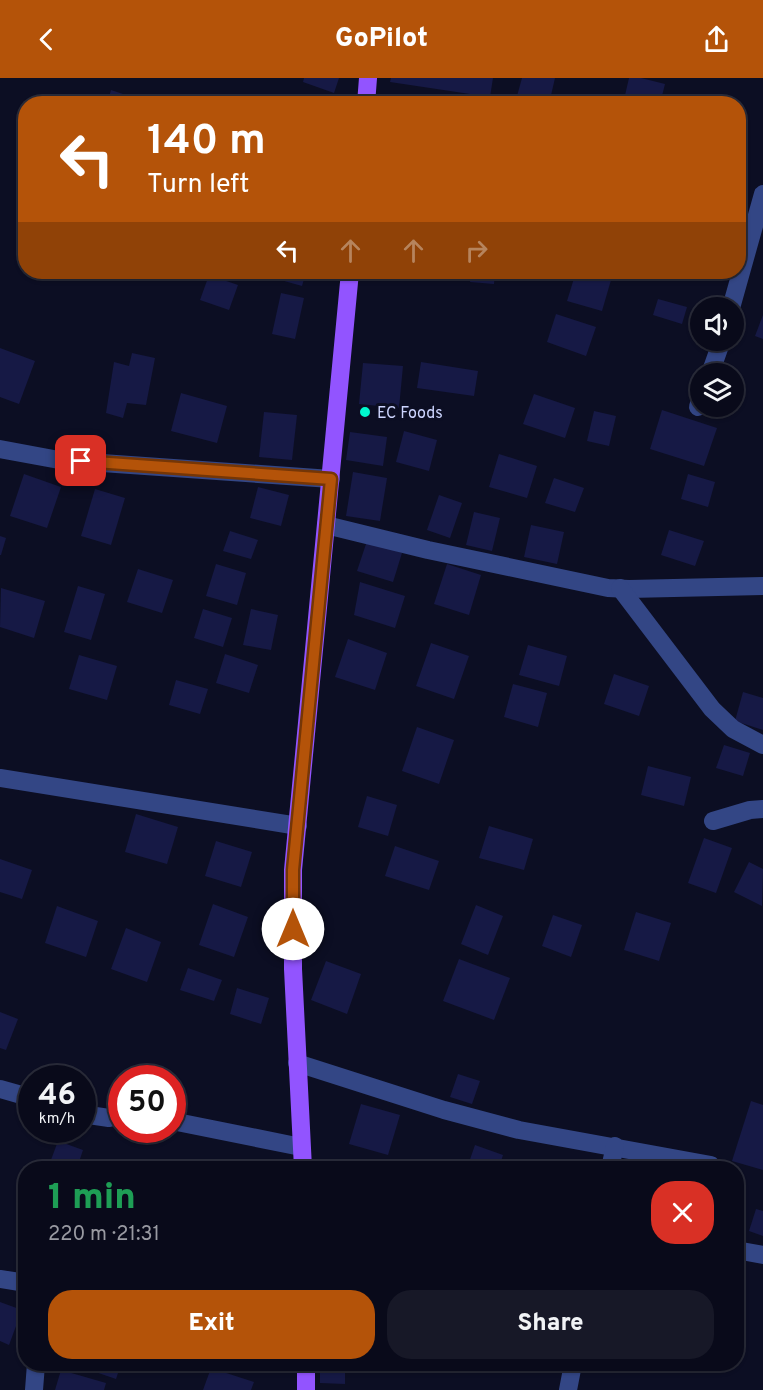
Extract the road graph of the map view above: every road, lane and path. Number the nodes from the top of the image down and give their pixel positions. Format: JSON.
{"nodes":[{"id":1,"x":368,"y":78,"type":"edge"},
{"id":2,"x":367,"y":96,"type":"edge"},
{"id":3,"x":763,"y":194,"type":"edge"},
{"id":4,"x":746,"y":255,"type":"edge"},
{"id":5,"x":349,"y":279,"type":"edge"},
{"id":6,"x":739,"y":279,"type":"edge"},
{"id":7,"x":734,"y":297,"type":"edge"},
{"id":8,"x":0,"y":449,"type":"edge"},
{"id":9,"x":331,"y":479,"type":"junction"},
{"id":10,"x":326,"y":525,"type":"junction"},
{"id":11,"x":763,"y":586,"type":"edge"},
{"id":12,"x":620,"y":588,"type":"junction"},
{"id":13,"x":763,"y":745,"type":"edge"},
{"id":14,"x":0,"y":778,"type":"edge"},
{"id":15,"x":763,"y":809,"type":"edge"},
{"id":16,"x":713,"y":821,"type":"dead end"},
{"id":17,"x":298,"y":826,"type":"junction"},
{"id":18,"x":297,"y":1063,"type":"junction"},
{"id":19,"x":0,"y":1089,"type":"edge"},
{"id":20,"x":18,"y":1094,"type":"edge"},
{"id":21,"x":186,"y":1124,"type":"edge"},
{"id":22,"x":615,"y":1146,"type":"junction"},
{"id":23,"x":301,"y":1147,"type":"junction"},
{"id":24,"x":302,"y":1161,"type":"edge"},
{"id":25,"x":612,"y":1161,"type":"edge"},
{"id":26,"x":691,"y":1161,"type":"edge"},
{"id":27,"x":744,"y":1251,"type":"edge"},
{"id":28,"x":763,"y":1255,"type":"edge"},
{"id":29,"x":0,"y":1279,"type":"edge"},
{"id":30,"x":18,"y":1282,"type":"edge"},
{"id":31,"x":35,"y":1371,"type":"edge"},
{"id":32,"x":306,"y":1371,"type":"edge"},
{"id":33,"x":572,"y":1371,"type":"edge"},
{"id":34,"x":34,"y":1390,"type":"edge"},
{"id":35,"x":306,"y":1390,"type":"edge"},
{"id":36,"x":568,"y":1390,"type":"edge"}],
"edges":[{"from":1,"to":2,"type":"main road"},
{"from":3,"to":4,"type":"street"},
{"from":5,"to":9,"type":"main road"},
{"from":6,"to":7,"type":"street"},
{"from":8,"to":9,"type":"street"},
{"from":9,"to":10,"type":"main road"},
{"from":10,"to":12,"type":"street"},
{"from":10,"to":17,"type":"main road"},
{"from":11,"to":12,"type":"street"},
{"from":12,"to":13,"type":"street"},
{"from":14,"to":17,"type":"street"},
{"from":15,"to":16,"type":"street"},
{"from":17,"to":18,"type":"main road"},
{"from":18,"to":22,"type":"street"},
{"from":18,"to":23,"type":"main road"},
{"from":19,"to":20,"type":"street"},
{"from":21,"to":23,"type":"street"},
{"from":22,"to":25,"type":"street"},
{"from":22,"to":26,"type":"street"},
{"from":23,"to":24,"type":"main road"},
{"from":27,"to":28,"type":"street"},
{"from":29,"to":30,"type":"street"},
{"from":31,"to":34,"type":"street"},
{"from":32,"to":35,"type":"main road"},
{"from":33,"to":36,"type":"street"}]}
